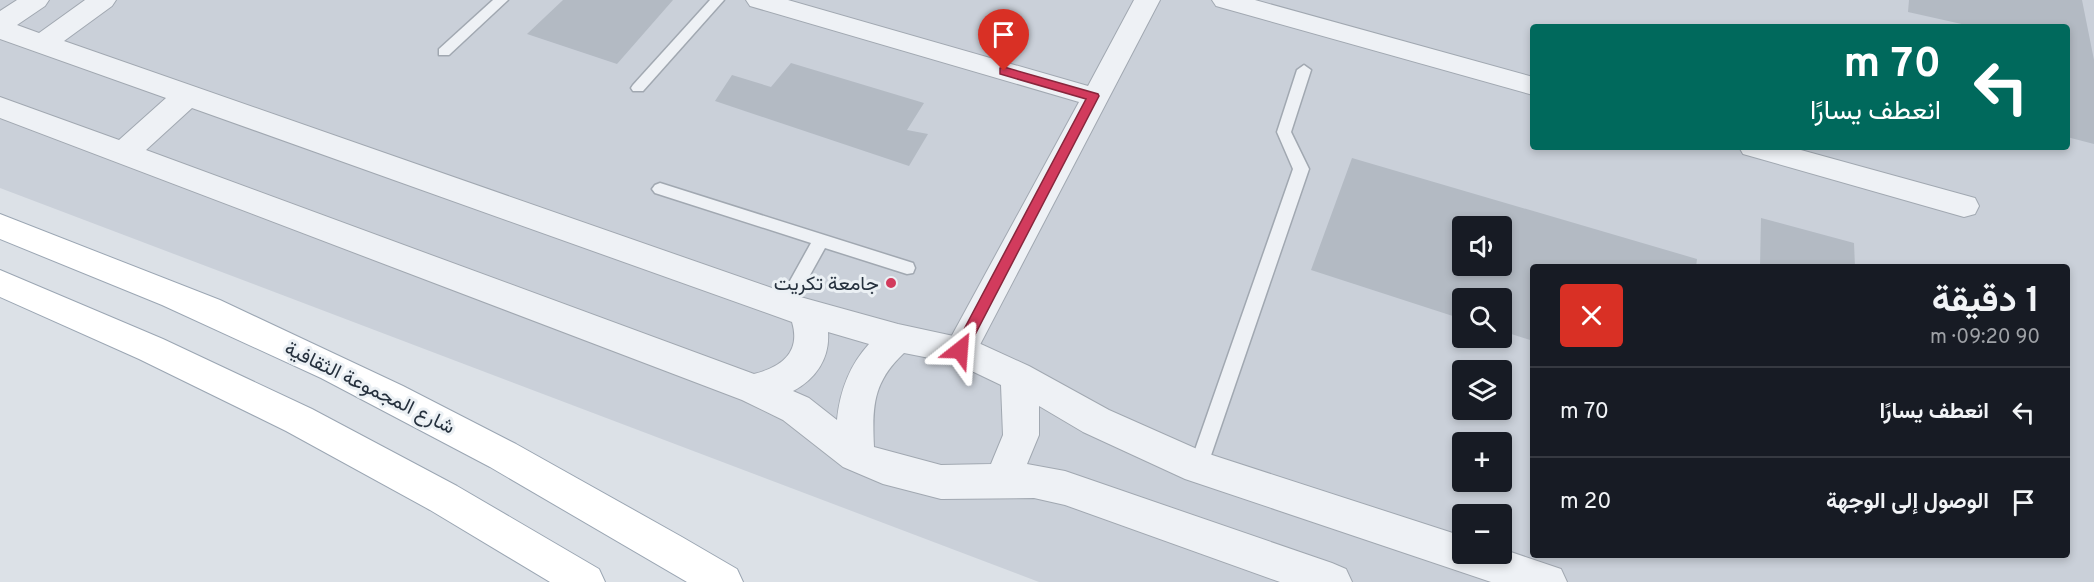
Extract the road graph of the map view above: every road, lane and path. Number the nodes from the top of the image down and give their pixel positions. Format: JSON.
{"nodes":[{"id":1,"x":36,"y":0,"type":"edge"},
{"id":2,"x":103,"y":0,"type":"edge"},
{"id":3,"x":501,"y":0,"type":"edge"},
{"id":4,"x":717,"y":0,"type":"edge"},
{"id":5,"x":759,"y":0,"type":"edge"},
{"id":6,"x":1147,"y":0,"type":"edge"},
{"id":7,"x":1226,"y":0,"type":"edge"},
{"id":8,"x":0,"y":24,"type":"edge"},
{"id":9,"x":0,"y":29,"type":"edge"},
{"id":10,"x":43,"y":42,"type":"junction"},
{"id":11,"x":444,"y":52,"type":"dead end"},
{"id":12,"x":1304,"y":70,"type":"dead end"},
{"id":13,"x":1530,"y":85,"type":"edge"},
{"id":14,"x":638,"y":88,"type":"dead end"},
{"id":15,"x":187,"y":96,"type":"junction"},
{"id":16,"x":1094,"y":96,"type":"junction"},
{"id":17,"x":0,"y":107,"type":"edge"},
{"id":18,"x":1764,"y":150,"type":"edge"},
{"id":19,"x":124,"y":153,"type":"junction"},
{"id":20,"x":660,"y":189,"type":"dead end"},
{"id":21,"x":1964,"y":206,"type":"dead end"},
{"id":22,"x":0,"y":226,"type":"edge"},
{"id":23,"x":821,"y":240,"type":"junction"},
{"id":24,"x":907,"y":268,"type":"dead end"},
{"id":25,"x":0,"y":283,"type":"edge"},
{"id":26,"x":795,"y":309,"type":"junction"},
{"id":27,"x":898,"y":338,"type":"junction"},
{"id":28,"x":960,"y":350,"type":"junction"},
{"id":29,"x":1017,"y":376,"type":"junction"},
{"id":30,"x":754,"y":389,"type":"junction"},
{"id":31,"x":856,"y":456,"type":"junction"},
{"id":32,"x":1198,"y":467,"type":"junction"},
{"id":33,"x":1002,"y":480,"type":"junction"},
{"id":34,"x":585,"y":582,"type":"edge"},
{"id":35,"x":723,"y":582,"type":"edge"},
{"id":36,"x":1332,"y":582,"type":"edge"},
{"id":37,"x":1547,"y":582,"type":"edge"}],
"edges":[{"from":1,"to":8,"type":"street"},
{"from":2,"to":10,"type":"street"},
{"from":3,"to":11,"type":"lane"},
{"from":4,"to":14,"type":"lane"},
{"from":5,"to":16,"type":"street"},
{"from":6,"to":16,"type":"street"},
{"from":7,"to":13,"type":"street"},
{"from":9,"to":10,"type":"street"},
{"from":10,"to":15,"type":"street"},
{"from":12,"to":32,"type":"lane"},
{"from":15,"to":19,"type":"street"},
{"from":15,"to":26,"type":"street"},
{"from":16,"to":28,"type":"street"},
{"from":17,"to":19,"type":"street"},
{"from":18,"to":21,"type":"street"},
{"from":19,"to":30,"type":"street"},
{"from":20,"to":23,"type":"lane"},
{"from":22,"to":35,"type":"main road","name":"شارع المجموعة الثقافية"},
{"from":23,"to":24,"type":"lane"},
{"from":23,"to":26,"type":"lane"},
{"from":25,"to":34,"type":"main road"},
{"from":26,"to":27,"type":"street"},
{"from":26,"to":30,"type":"street"},
{"from":27,"to":28,"type":"street"},
{"from":27,"to":31,"type":"street"},
{"from":28,"to":29,"type":"street"},
{"from":29,"to":32,"type":"street"},
{"from":29,"to":33,"type":"street"},
{"from":30,"to":31,"type":"street"},
{"from":31,"to":33,"type":"street"},
{"from":32,"to":37,"type":"street"},
{"from":33,"to":36,"type":"street"}]}
